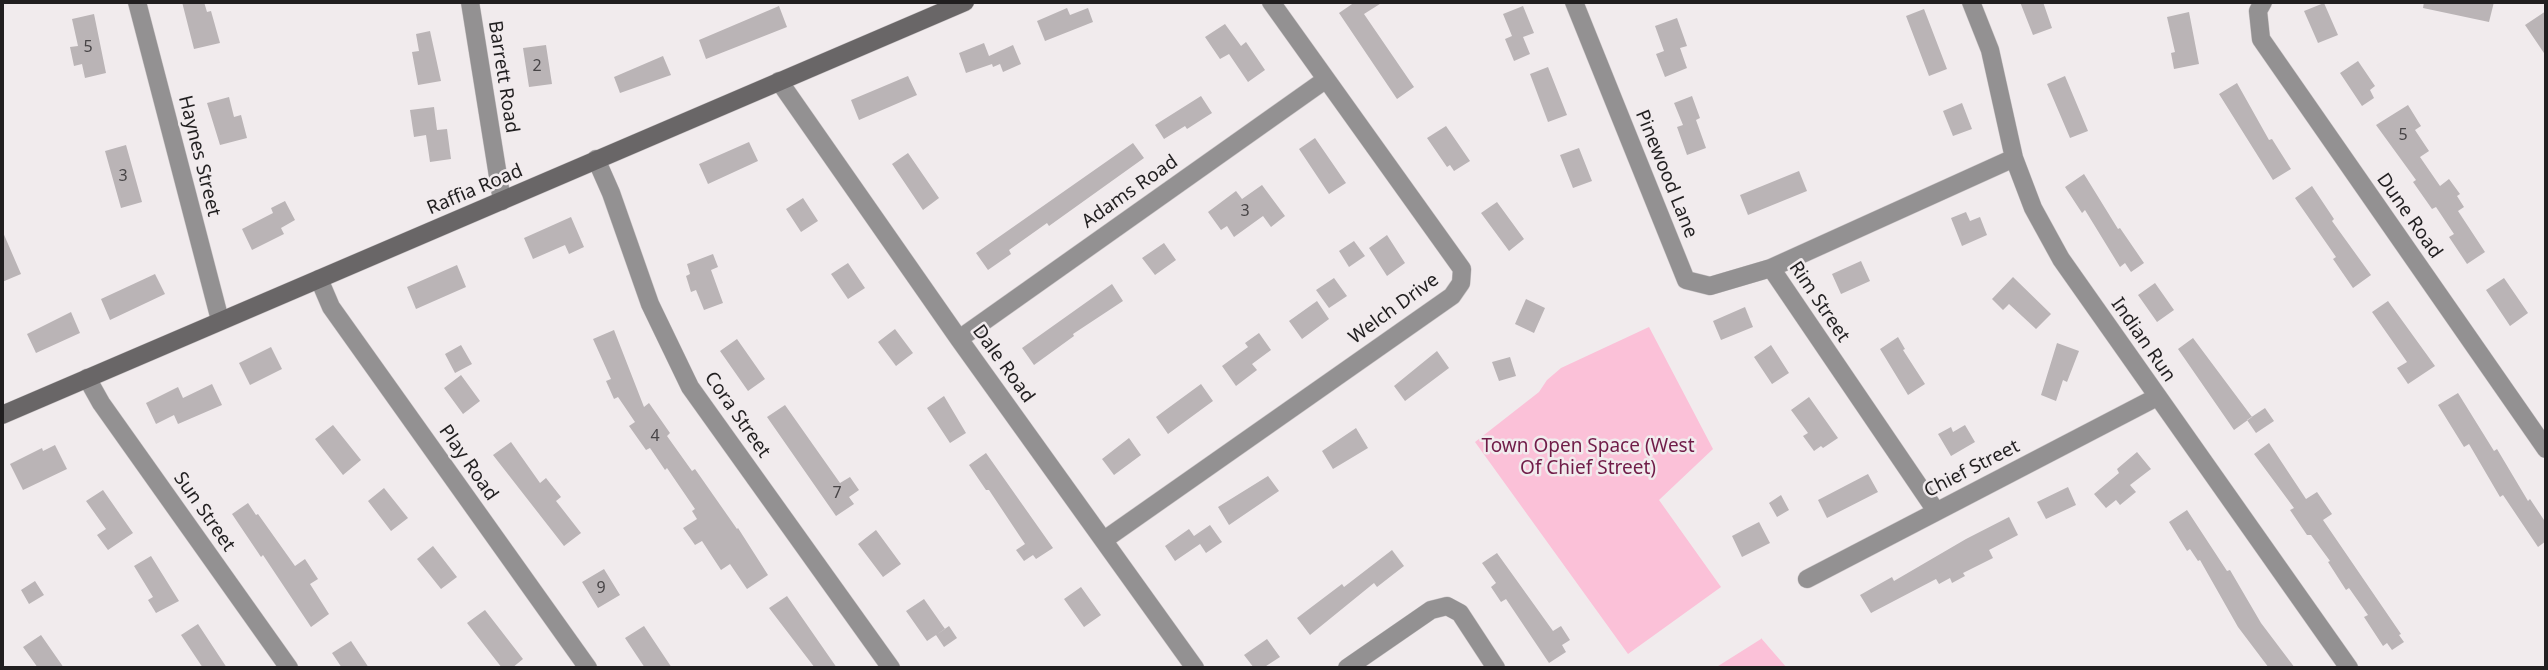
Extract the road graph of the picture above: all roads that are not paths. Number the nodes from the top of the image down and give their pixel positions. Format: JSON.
{"nodes":[{"id":1,"x":137,"y":2,"type":"edge"},
{"id":2,"x":470,"y":2,"type":"edge"},
{"id":3,"x":965,"y":2,"type":"edge"},
{"id":4,"x":1271,"y":2,"type":"edge"},
{"id":5,"x":1574,"y":2,"type":"edge"},
{"id":6,"x":1971,"y":2,"type":"edge"},
{"id":7,"x":2263,"y":2,"type":"edge"},
{"id":8,"x":1325,"y":80,"type":"junction"},
{"id":9,"x":779,"y":81,"type":"junction"},
{"id":10,"x":2014,"y":158,"type":"junction"},
{"id":11,"x":596,"y":159,"type":"junction"},
{"id":12,"x":502,"y":201,"type":"junction"},
{"id":13,"x":1771,"y":268,"type":"junction"},
{"id":14,"x":319,"y":279,"type":"junction"},
{"id":15,"x":220,"y":320,"type":"junction"},
{"id":16,"x":959,"y":339,"type":"junction"},
{"id":17,"x":87,"y":379,"type":"junction"},
{"id":18,"x":2157,"y":397,"type":"junction"},
{"id":19,"x":2,"y":415,"type":"edge"},
{"id":20,"x":2546,"y":449,"type":"edge"},
{"id":21,"x":1936,"y":511,"type":"junction"},
{"id":22,"x":1104,"y":540,"type":"junction"},
{"id":23,"x":1807,"y":579,"type":"dead end"},
{"id":24,"x":289,"y":668,"type":"edge"},
{"id":25,"x":588,"y":668,"type":"edge"},
{"id":26,"x":891,"y":668,"type":"edge"},
{"id":27,"x":1195,"y":668,"type":"edge"},
{"id":28,"x":1347,"y":668,"type":"edge"},
{"id":29,"x":1496,"y":668,"type":"edge"},
{"id":30,"x":2349,"y":668,"type":"edge"}],
"edges":[{"from":1,"to":15,"type":"street","name":"Haynes Street"},
{"from":2,"to":12,"type":"street","name":"Barrett Road"},
{"from":3,"to":9,"type":"main road","name":"Raffia Road"},
{"from":4,"to":8,"type":"street","name":"Welch Drive"},
{"from":5,"to":13,"type":"street","name":"Pinewood Lane"},
{"from":6,"to":10,"type":"street","name":"Indian Run"},
{"from":7,"to":20,"type":"street","name":"Dune Road"},
{"from":8,"to":16,"type":"street","name":"Adams Road"},
{"from":8,"to":22,"type":"street","name":"Welch Drive"},
{"from":9,"to":11,"type":"main road","name":"Raffia Road"},
{"from":9,"to":16,"type":"street","name":"Dale Road"},
{"from":10,"to":13,"type":"street","name":"Rim Street"},
{"from":10,"to":18,"type":"street","name":"Indian Run"},
{"from":11,"to":12,"type":"main road","name":"Raffia Road"},
{"from":11,"to":26,"type":"street","name":"Cora Street"},
{"from":12,"to":14,"type":"main road","name":"Raffia Road"},
{"from":13,"to":21,"type":"street","name":"Rim Street"},
{"from":14,"to":15,"type":"main road","name":"Raffia Road"},
{"from":14,"to":25,"type":"street","name":"Play Road"},
{"from":15,"to":17,"type":"main road","name":"Raffia Road"},
{"from":16,"to":22,"type":"street","name":"Dale Road"},
{"from":17,"to":19,"type":"main road","name":"Raffia Road"},
{"from":17,"to":24,"type":"street","name":"Sun Street"},
{"from":18,"to":21,"type":"street","name":"Chief Street"},
{"from":18,"to":30,"type":"street","name":"Indian Run"},
{"from":21,"to":23,"type":"street","name":"Chief Street"},
{"from":22,"to":27,"type":"street","name":"Dale Road"},
{"from":28,"to":29,"type":"street"}]}
